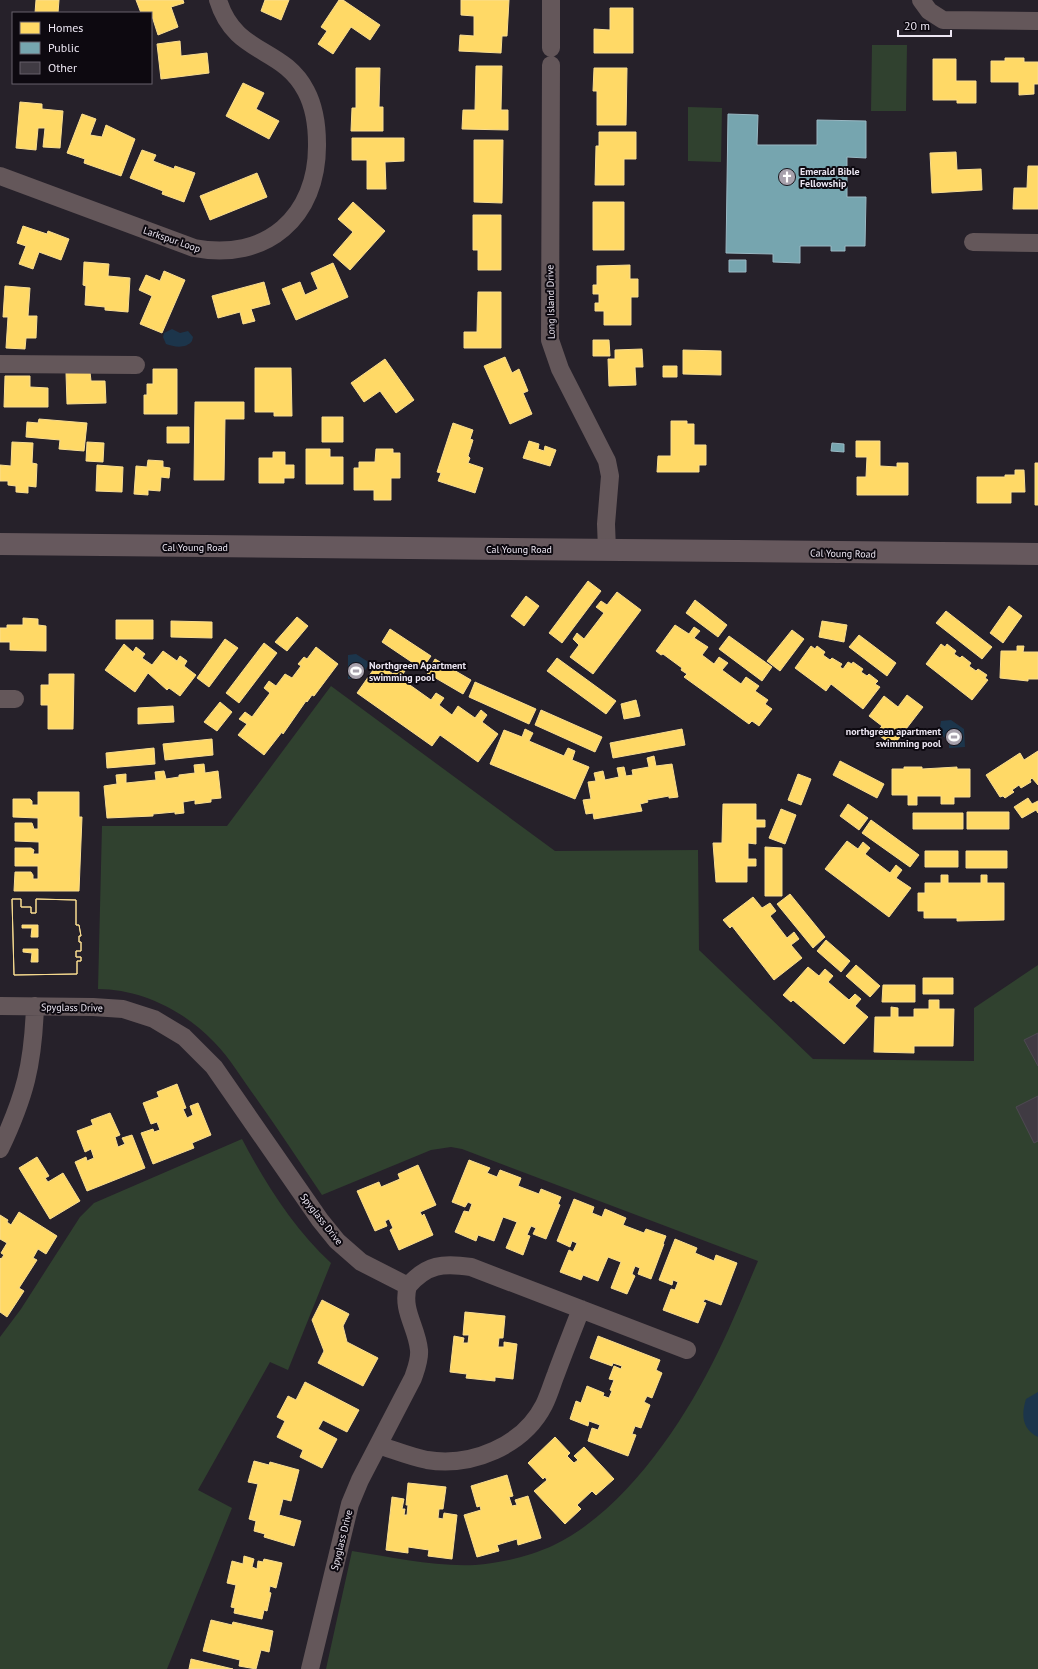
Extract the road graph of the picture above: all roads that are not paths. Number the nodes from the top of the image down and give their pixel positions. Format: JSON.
{"nodes":[{"id":1,"x":218,"y":0,"type":"edge"},
{"id":2,"x":551,"y":0,"type":"edge"},
{"id":3,"x":921,"y":0,"type":"edge"},
{"id":4,"x":1038,"y":21,"type":"edge"},
{"id":5,"x":0,"y":176,"type":"edge"},
{"id":6,"x":973,"y":242,"type":"dead end"},
{"id":7,"x":1038,"y":243,"type":"edge"},
{"id":8,"x":0,"y":364,"type":"edge"},
{"id":9,"x":136,"y":365,"type":"dead end"},
{"id":10,"x":0,"y":544,"type":"edge"},
{"id":11,"x":607,"y":550,"type":"junction"},
{"id":12,"x":1038,"y":554,"type":"edge"},
{"id":13,"x":0,"y":1006,"type":"edge"},
{"id":14,"x":35,"y":1006,"type":"junction"},
{"id":15,"x":0,"y":1149,"type":"edge"},
{"id":16,"x":408,"y":1286,"type":"junction"},
{"id":17,"x":581,"y":1309,"type":"junction"},
{"id":18,"x":687,"y":1350,"type":"dead end"},
{"id":19,"x":378,"y":1445,"type":"junction"},
{"id":20,"x":310,"y":1669,"type":"edge"}],
"edges":[{"from":1,"to":5,"type":"street","name":"Larkspur Loop"},
{"from":2,"to":11,"type":"street","name":"Long Island Drive"},
{"from":3,"to":4,"type":"street"},
{"from":6,"to":7,"type":"street"},
{"from":8,"to":9,"type":"street"},
{"from":10,"to":11,"type":"main road","name":"Cal Young Road"},
{"from":11,"to":12,"type":"main road","name":"Cal Young Road"},
{"from":13,"to":14,"type":"street","name":"Spyglass Drive"},
{"from":14,"to":15,"type":"street"},
{"from":14,"to":16,"type":"street","name":"Spyglass Drive"},
{"from":16,"to":17,"type":"street"},
{"from":16,"to":19,"type":"street","name":"Spyglass Drive"},
{"from":17,"to":18,"type":"street"},
{"from":17,"to":19,"type":"street"},
{"from":19,"to":20,"type":"street","name":"Spyglass Drive"}]}
